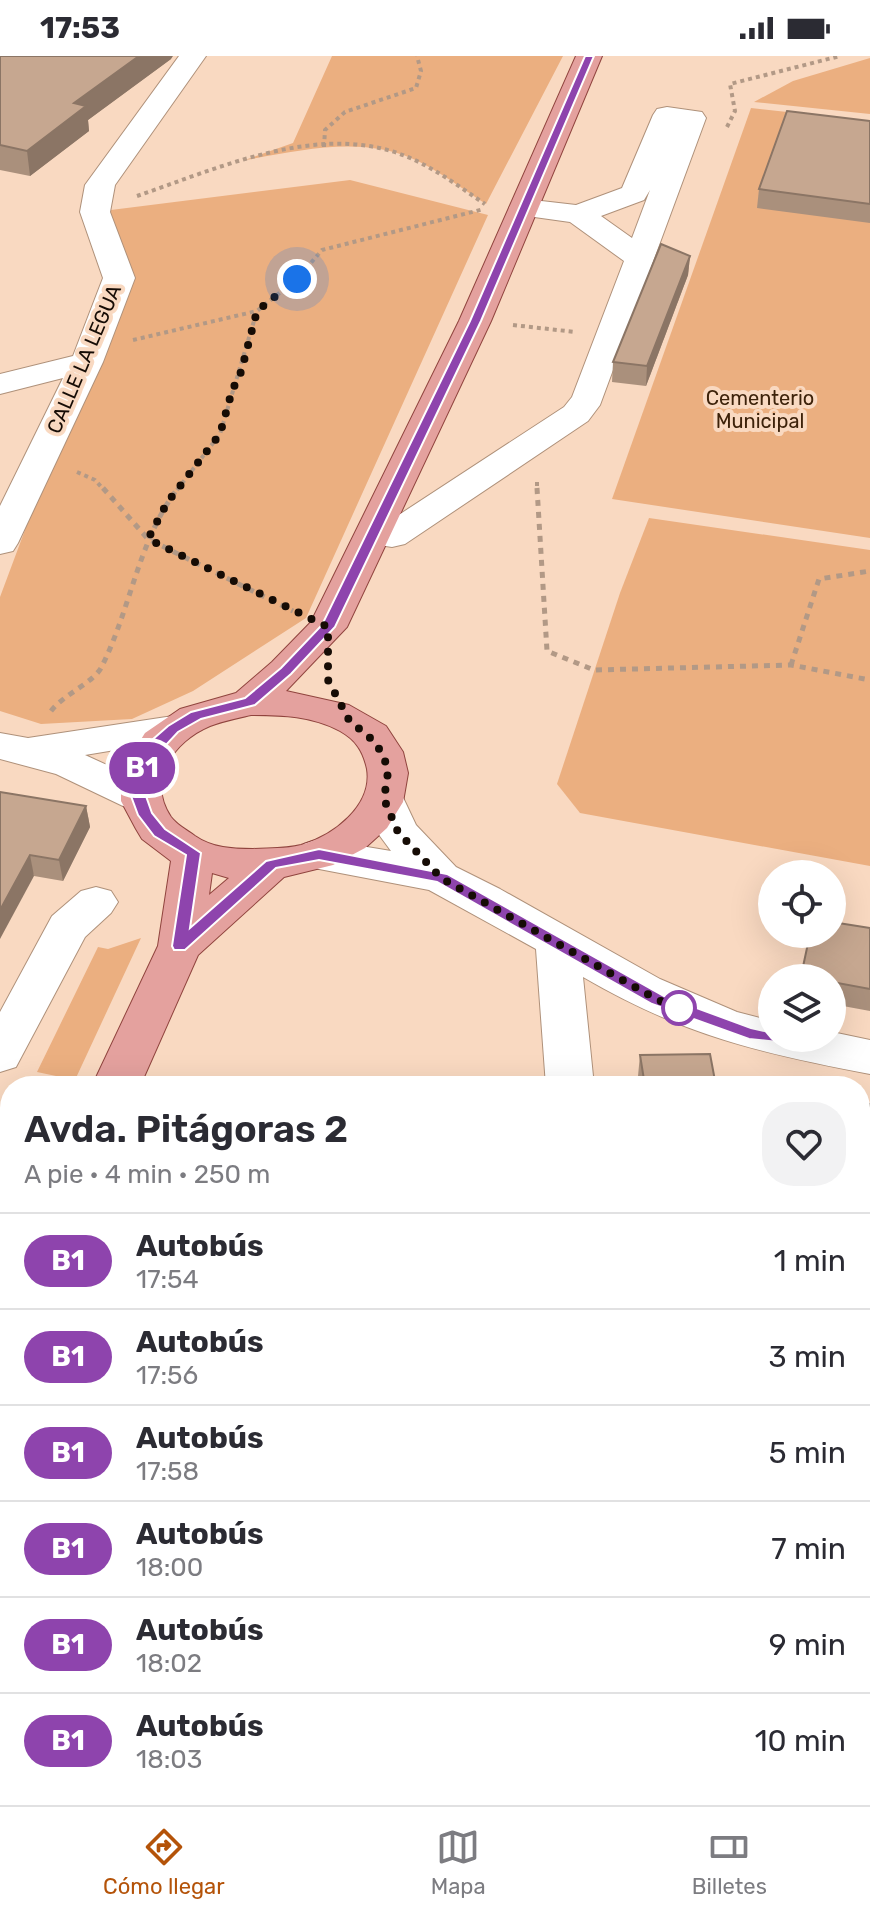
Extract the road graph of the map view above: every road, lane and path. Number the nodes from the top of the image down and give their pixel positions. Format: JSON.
{"nodes":[{"id":1,"x":193,"y":56,"type":"edge"},
{"id":2,"x":417,"y":56,"type":"edge"},
{"id":3,"x":589,"y":56,"type":"edge"},
{"id":4,"x":840,"y":56,"type":"edge"},
{"id":5,"x":722,"y":137,"type":"dead end"},
{"id":6,"x":324,"y":147,"type":"junction"},
{"id":7,"x":491,"y":207,"type":"junction"},
{"id":8,"x":524,"y":208,"type":"junction"},
{"id":9,"x":95,"y":212,"type":"junction"},
{"id":10,"x":578,"y":214,"type":"junction"},
{"id":11,"x":488,"y":215,"type":"dead end"},
{"id":12,"x":640,"y":258,"type":"junction"},
{"id":13,"x":257,"y":311,"type":"junction"},
{"id":14,"x":475,"y":321,"type":"junction"},
{"id":15,"x":612,"y":336,"type":"junction"},
{"id":16,"x":91,"y":353,"type":"junction"},
{"id":17,"x":0,"y":384,"type":"edge"},
{"id":18,"x":535,"y":441,"type":"junction"},
{"id":19,"x":37,"y":466,"type":"junction"},
{"id":20,"x":373,"y":534,"type":"junction"},
{"id":21,"x":148,"y":539,"type":"junction"},
{"id":22,"x":0,"y":543,"type":"edge"},
{"id":23,"x":870,"y":571,"type":"edge"},
{"id":24,"x":328,"y":627,"type":"junction"},
{"id":25,"x":791,"y":665,"type":"junction"},
{"id":26,"x":870,"y":680,"type":"edge"},
{"id":27,"x":250,"y":702,"type":"junction"},
{"id":28,"x":349,"y":720,"type":"junction"},
{"id":29,"x":173,"y":729,"type":"junction"},
{"id":30,"x":15,"y":748,"type":"edge"},
{"id":31,"x":138,"y":796,"type":"junction"},
{"id":32,"x":384,"y":799,"type":"junction"},
{"id":33,"x":194,"y":853,"type":"junction"},
{"id":34,"x":319,"y":854,"type":"junction"},
{"id":35,"x":272,"y":864,"type":"junction"},
{"id":36,"x":441,"y":878,"type":"junction"},
{"id":37,"x":96,"y":902,"type":"dead end"},
{"id":38,"x":558,"y":941,"type":"junction"},
{"id":39,"x":180,"y":946,"type":"junction"},
{"id":40,"x":758,"y":1035,"type":"edge"},
{"id":41,"x":844,"y":1052,"type":"edge"},
{"id":42,"x":0,"y":1055,"type":"edge"},
{"id":43,"x":870,"y":1057,"type":"edge"},
{"id":44,"x":121,"y":1076,"type":"edge"},
{"id":45,"x":569,"y":1076,"type":"edge"}],
"edges":[{"from":1,"to":9,"type":"street"},
{"from":2,"to":6,"type":"path"},
{"from":3,"to":8,"type":"main road"},
{"from":4,"to":5,"type":"path"},
{"from":6,"to":7,"type":"path"},
{"from":6,"to":9,"type":"path"},
{"from":7,"to":11,"type":"path"},
{"from":7,"to":13,"type":"path"},
{"from":8,"to":10,"type":"street"},
{"from":8,"to":14,"type":"main road"},
{"from":9,"to":16,"type":"street","name":"CALLE LA LEGUA"},
{"from":10,"to":12,"type":"street"},
{"from":10,"to":12,"type":"street"},
{"from":12,"to":15,"type":"street"},
{"from":13,"to":16,"type":"path"},
{"from":13,"to":21,"type":"path"},
{"from":14,"to":15,"type":"path"},
{"from":14,"to":20,"type":"main road"},
{"from":15,"to":18,"type":"street"},
{"from":16,"to":17,"type":"street"},
{"from":16,"to":19,"type":"street","name":"CALLE LA LEGUA"},
{"from":18,"to":20,"type":"street"},
{"from":18,"to":25,"type":"path"},
{"from":19,"to":21,"type":"path"},
{"from":19,"to":22,"type":"street","name":"CALLE LA LEGUA"},
{"from":20,"to":24,"type":"main road"},
{"from":21,"to":24,"type":"path"},
{"from":21,"to":30,"type":"path"},
{"from":23,"to":25,"type":"path"},
{"from":24,"to":27,"type":"main road"},
{"from":24,"to":28,"type":"main road"},
{"from":25,"to":26,"type":"path"},
{"from":27,"to":28,"type":"main road"},
{"from":27,"to":29,"type":"main road"},
{"from":28,"to":32,"type":"main road"},
{"from":29,"to":30,"type":"street"},
{"from":29,"to":31,"type":"main road"},
{"from":30,"to":31,"type":"street"},
{"from":31,"to":33,"type":"main road"},
{"from":32,"to":34,"type":"main road"},
{"from":32,"to":36,"type":"street"},
{"from":33,"to":35,"type":"main road"},
{"from":33,"to":39,"type":"main road"},
{"from":34,"to":35,"type":"main road"},
{"from":34,"to":36,"type":"street"},
{"from":35,"to":39,"type":"main road"},
{"from":36,"to":38,"type":"street"},
{"from":37,"to":42,"type":"street"},
{"from":38,"to":40,"type":"street"},
{"from":38,"to":45,"type":"street"},
{"from":39,"to":44,"type":"main road"},
{"from":41,"to":43,"type":"street"}]}
